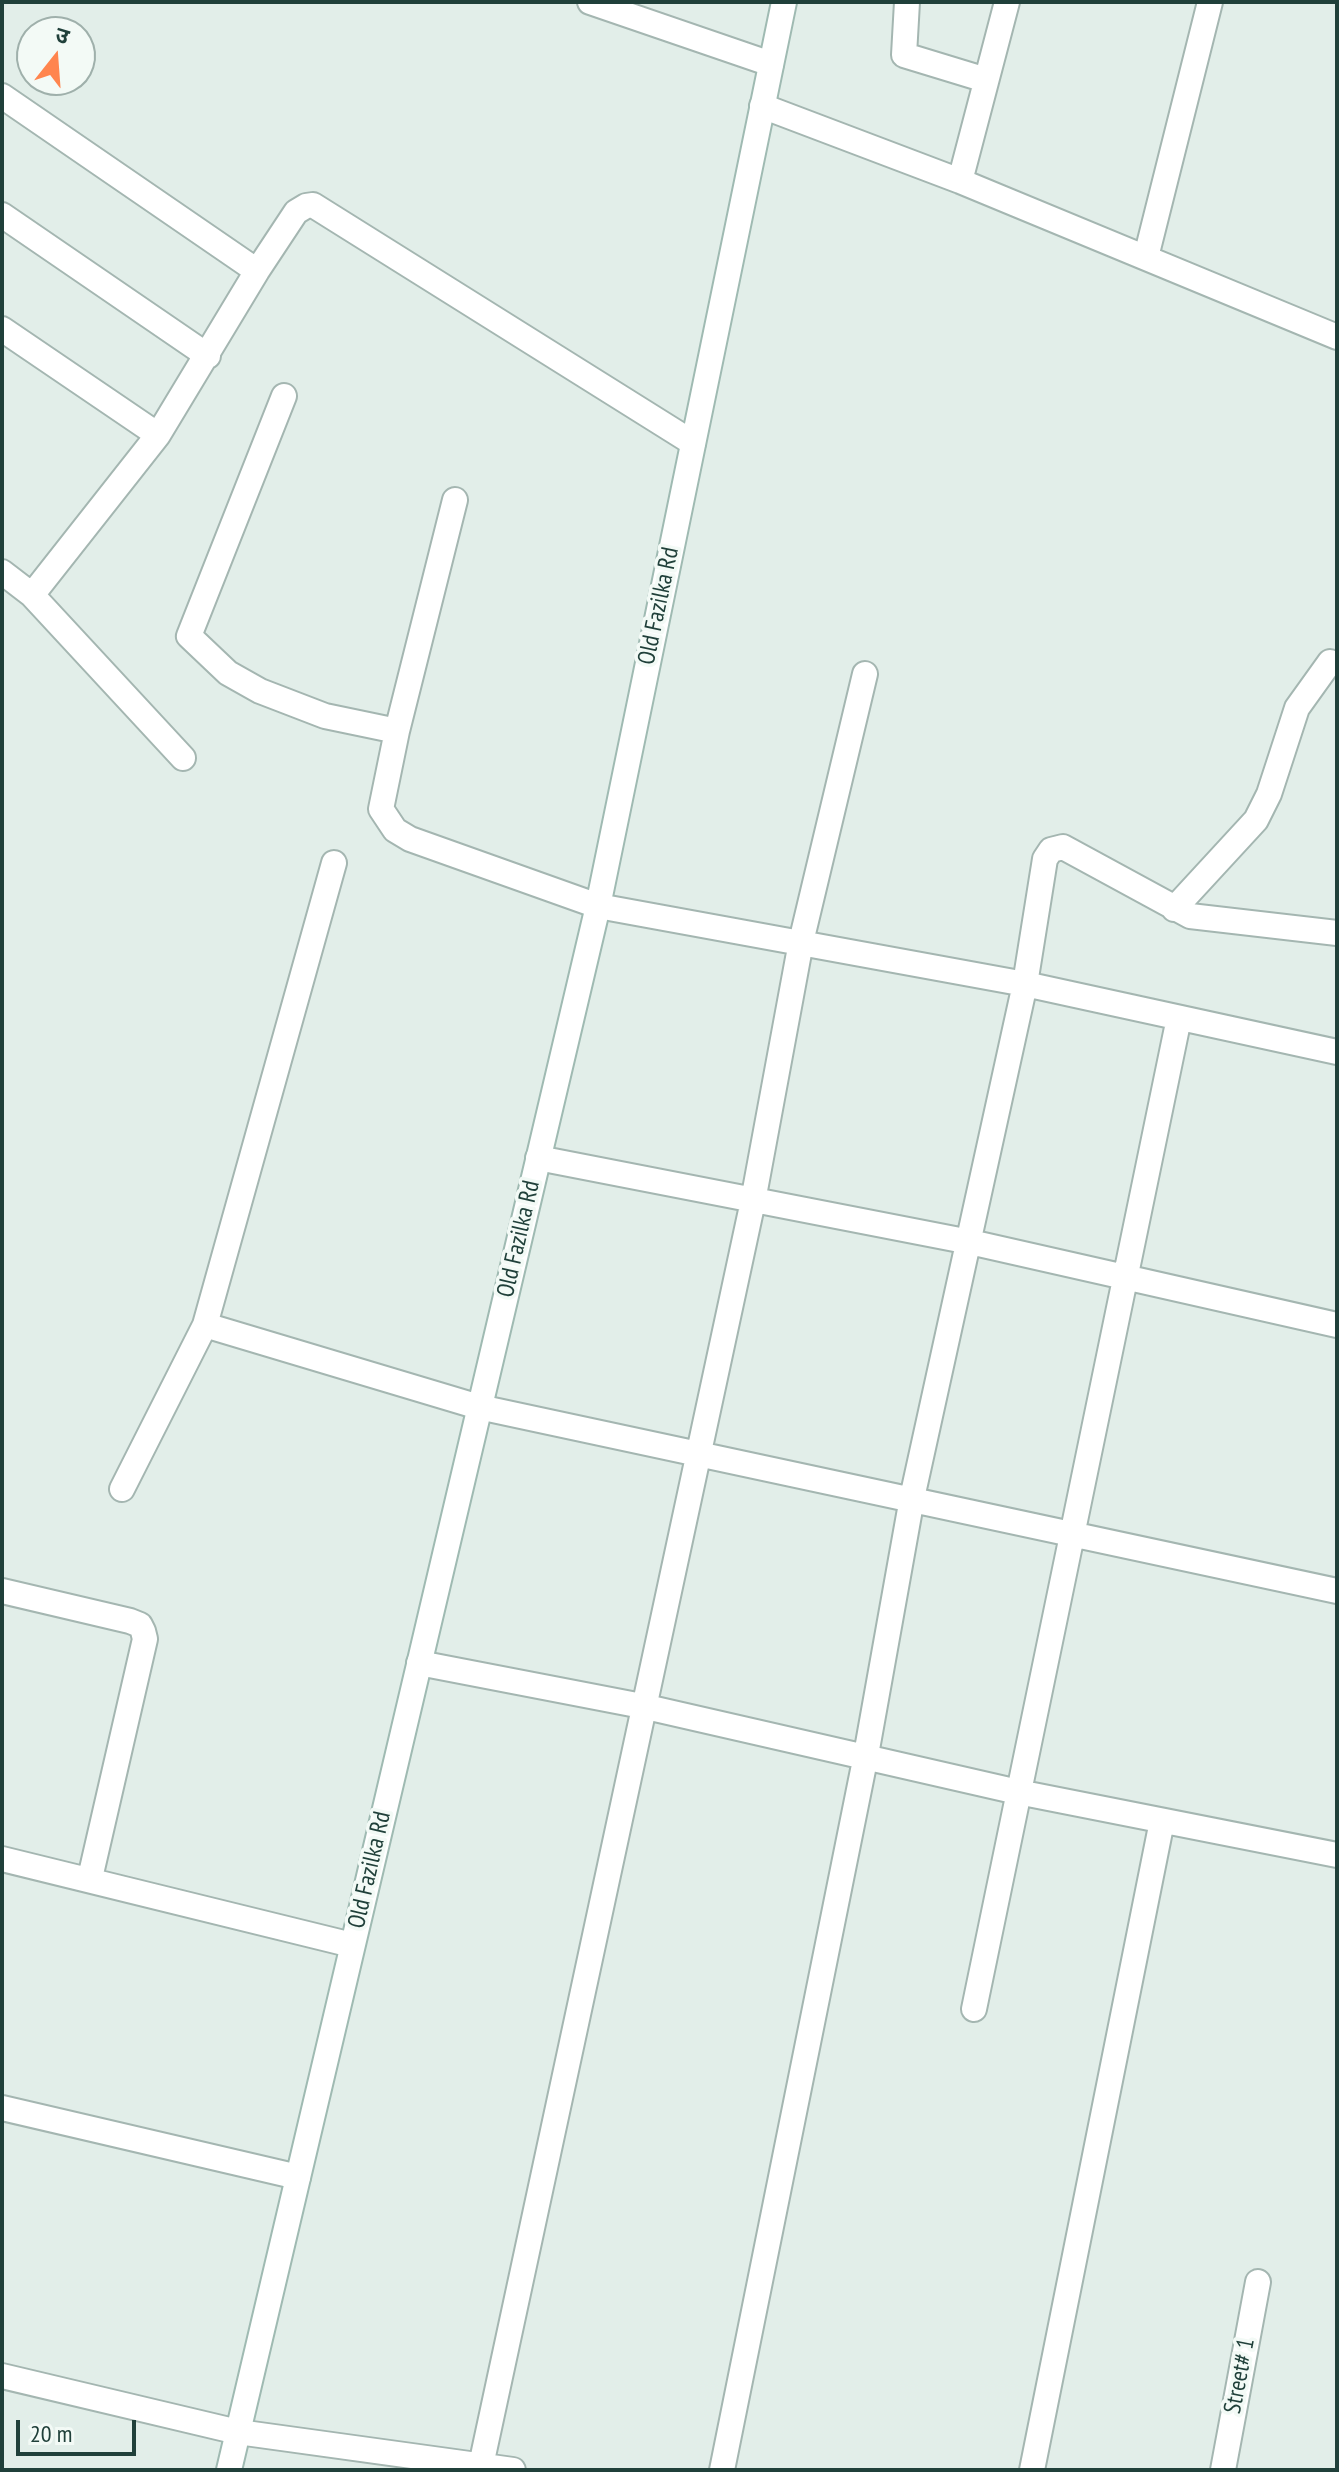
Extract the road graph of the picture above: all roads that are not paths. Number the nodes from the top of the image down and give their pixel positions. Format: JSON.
{"nodes":[{"id":1,"x":590,"y":2,"type":"edge"},
{"id":2,"x":784,"y":2,"type":"edge"},
{"id":3,"x":907,"y":2,"type":"edge"},
{"id":4,"x":1007,"y":2,"type":"edge"},
{"id":5,"x":1210,"y":2,"type":"edge"},
{"id":6,"x":771,"y":64,"type":"junction"},
{"id":7,"x":986,"y":80,"type":"junction"},
{"id":8,"x":2,"y":96,"type":"edge"},
{"id":9,"x":762,"y":106,"type":"junction"},
{"id":10,"x":960,"y":181,"type":"junction"},
{"id":11,"x":2,"y":215,"type":"edge"},
{"id":12,"x":1146,"y":257,"type":"junction"},
{"id":13,"x":257,"y":271,"type":"junction"},
{"id":14,"x":2,"y":329,"type":"edge"},
{"id":15,"x":1337,"y":337,"type":"edge"},
{"id":16,"x":208,"y":356,"type":"junction"},
{"id":17,"x":284,"y":396,"type":"dead end"},
{"id":18,"x":158,"y":435,"type":"junction"},
{"id":19,"x":693,"y":443,"type":"junction"},
{"id":20,"x":455,"y":500,"type":"dead end"},
{"id":21,"x":2,"y":572,"type":"edge"},
{"id":22,"x":32,"y":595,"type":"junction"},
{"id":23,"x":1330,"y":662,"type":"dead end"},
{"id":24,"x":865,"y":674,"type":"dead end"},
{"id":25,"x":397,"y":731,"type":"junction"},
{"id":26,"x":183,"y":758,"type":"dead end"},
{"id":27,"x":334,"y":863,"type":"dead end"},
{"id":28,"x":598,"y":906,"type":"junction"},
{"id":29,"x":1174,"y":909,"type":"junction"},
{"id":30,"x":1337,"y":933,"type":"edge"},
{"id":31,"x":801,"y":942,"type":"junction"},
{"id":32,"x":1025,"y":984,"type":"junction"},
{"id":33,"x":1179,"y":1018,"type":"junction"},
{"id":34,"x":1337,"y":1052,"type":"edge"},
{"id":35,"x":538,"y":1158,"type":"junction"},
{"id":36,"x":753,"y":1201,"type":"junction"},
{"id":37,"x":970,"y":1242,"type":"junction"},
{"id":38,"x":1123,"y":1276,"type":"junction"},
{"id":39,"x":205,"y":1325,"type":"junction"},
{"id":40,"x":1337,"y":1325,"type":"edge"},
{"id":41,"x":479,"y":1407,"type":"junction"},
{"id":42,"x":697,"y":1451,"type":"junction"},
{"id":43,"x":122,"y":1489,"type":"dead end"},
{"id":44,"x":912,"y":1498,"type":"junction"},
{"id":45,"x":1070,"y":1533,"type":"junction"},
{"id":46,"x":2,"y":1591,"type":"edge"},
{"id":47,"x":1337,"y":1591,"type":"edge"},
{"id":48,"x":419,"y":1663,"type":"junction"},
{"id":49,"x":642,"y":1706,"type":"junction"},
{"id":50,"x":866,"y":1755,"type":"junction"},
{"id":51,"x":1018,"y":1792,"type":"junction"},
{"id":52,"x":1162,"y":1821,"type":"junction"},
{"id":53,"x":1337,"y":1855,"type":"edge"},
{"id":54,"x":2,"y":1859,"type":"edge"},
{"id":55,"x":90,"y":1878,"type":"junction"},
{"id":56,"x":352,"y":1945,"type":"junction"},
{"id":57,"x":974,"y":2009,"type":"dead end"},
{"id":58,"x":2,"y":2108,"type":"edge"},
{"id":59,"x":298,"y":2177,"type":"junction"},
{"id":60,"x":1258,"y":2282,"type":"dead end"},
{"id":61,"x":2,"y":2376,"type":"edge"},
{"id":62,"x":238,"y":2432,"type":"junction"},
{"id":63,"x":481,"y":2467,"type":"edge"},
{"id":64,"x":229,"y":2470,"type":"edge"},
{"id":65,"x":513,"y":2470,"type":"edge"},
{"id":66,"x":722,"y":2470,"type":"edge"},
{"id":67,"x":1032,"y":2470,"type":"edge"},
{"id":68,"x":1223,"y":2470,"type":"edge"}],
"edges":[{"from":1,"to":6,"type":"street"},
{"from":2,"to":6,"type":"street","name":"Old Fazilka Rd"},
{"from":3,"to":7,"type":"street"},
{"from":4,"to":7,"type":"street"},
{"from":5,"to":12,"type":"street"},
{"from":6,"to":9,"type":"street","name":"Old Fazilka Rd"},
{"from":7,"to":10,"type":"street"},
{"from":8,"to":13,"type":"street"},
{"from":9,"to":10,"type":"street"},
{"from":9,"to":19,"type":"street","name":"Old Fazilka Rd"},
{"from":10,"to":12,"type":"street"},
{"from":11,"to":16,"type":"street"},
{"from":12,"to":15,"type":"street"},
{"from":13,"to":16,"type":"street"},
{"from":13,"to":19,"type":"street"},
{"from":14,"to":18,"type":"street"},
{"from":16,"to":18,"type":"street"},
{"from":17,"to":25,"type":"street"},
{"from":18,"to":22,"type":"street"},
{"from":19,"to":28,"type":"street","name":"Old Fazilka Rd"},
{"from":20,"to":25,"type":"street"},
{"from":21,"to":22,"type":"street"},
{"from":22,"to":26,"type":"street"},
{"from":23,"to":29,"type":"street"},
{"from":24,"to":31,"type":"street"},
{"from":25,"to":28,"type":"street"},
{"from":27,"to":39,"type":"street"},
{"from":28,"to":31,"type":"street"},
{"from":28,"to":35,"type":"street","name":"Old Fazilka Rd"},
{"from":29,"to":30,"type":"street"},
{"from":29,"to":32,"type":"street"},
{"from":31,"to":32,"type":"street"},
{"from":31,"to":36,"type":"street"},
{"from":32,"to":33,"type":"street"},
{"from":32,"to":37,"type":"street"},
{"from":33,"to":34,"type":"street"},
{"from":33,"to":38,"type":"street"},
{"from":35,"to":36,"type":"street"},
{"from":35,"to":41,"type":"street","name":"Old Fazilka Rd"},
{"from":36,"to":37,"type":"street"},
{"from":36,"to":42,"type":"street"},
{"from":37,"to":38,"type":"street"},
{"from":37,"to":44,"type":"street"},
{"from":38,"to":40,"type":"street"},
{"from":38,"to":45,"type":"street"},
{"from":39,"to":41,"type":"street"},
{"from":39,"to":43,"type":"street"},
{"from":41,"to":42,"type":"street"},
{"from":41,"to":48,"type":"street","name":"Old Fazilka Rd"},
{"from":42,"to":44,"type":"street"},
{"from":42,"to":49,"type":"street"},
{"from":44,"to":45,"type":"street"},
{"from":44,"to":50,"type":"street"},
{"from":45,"to":47,"type":"street"},
{"from":45,"to":51,"type":"street"},
{"from":46,"to":55,"type":"street"},
{"from":48,"to":49,"type":"street"},
{"from":48,"to":56,"type":"street","name":"Old Fazilka Rd"},
{"from":49,"to":50,"type":"street"},
{"from":49,"to":63,"type":"street"},
{"from":50,"to":51,"type":"street"},
{"from":50,"to":66,"type":"street"},
{"from":51,"to":52,"type":"street"},
{"from":51,"to":57,"type":"street"},
{"from":52,"to":53,"type":"street"},
{"from":52,"to":67,"type":"street"},
{"from":54,"to":55,"type":"street"},
{"from":55,"to":56,"type":"street"},
{"from":56,"to":59,"type":"street","name":"Old Fazilka Rd"},
{"from":58,"to":59,"type":"street"},
{"from":59,"to":62,"type":"street","name":"Old Fazilka Rd"},
{"from":60,"to":68,"type":"street","name":"Street# 1"},
{"from":61,"to":62,"type":"street"},
{"from":62,"to":63,"type":"street"},
{"from":62,"to":64,"type":"street","name":"Old Fazilka Rd"},
{"from":63,"to":65,"type":"street"}]}
